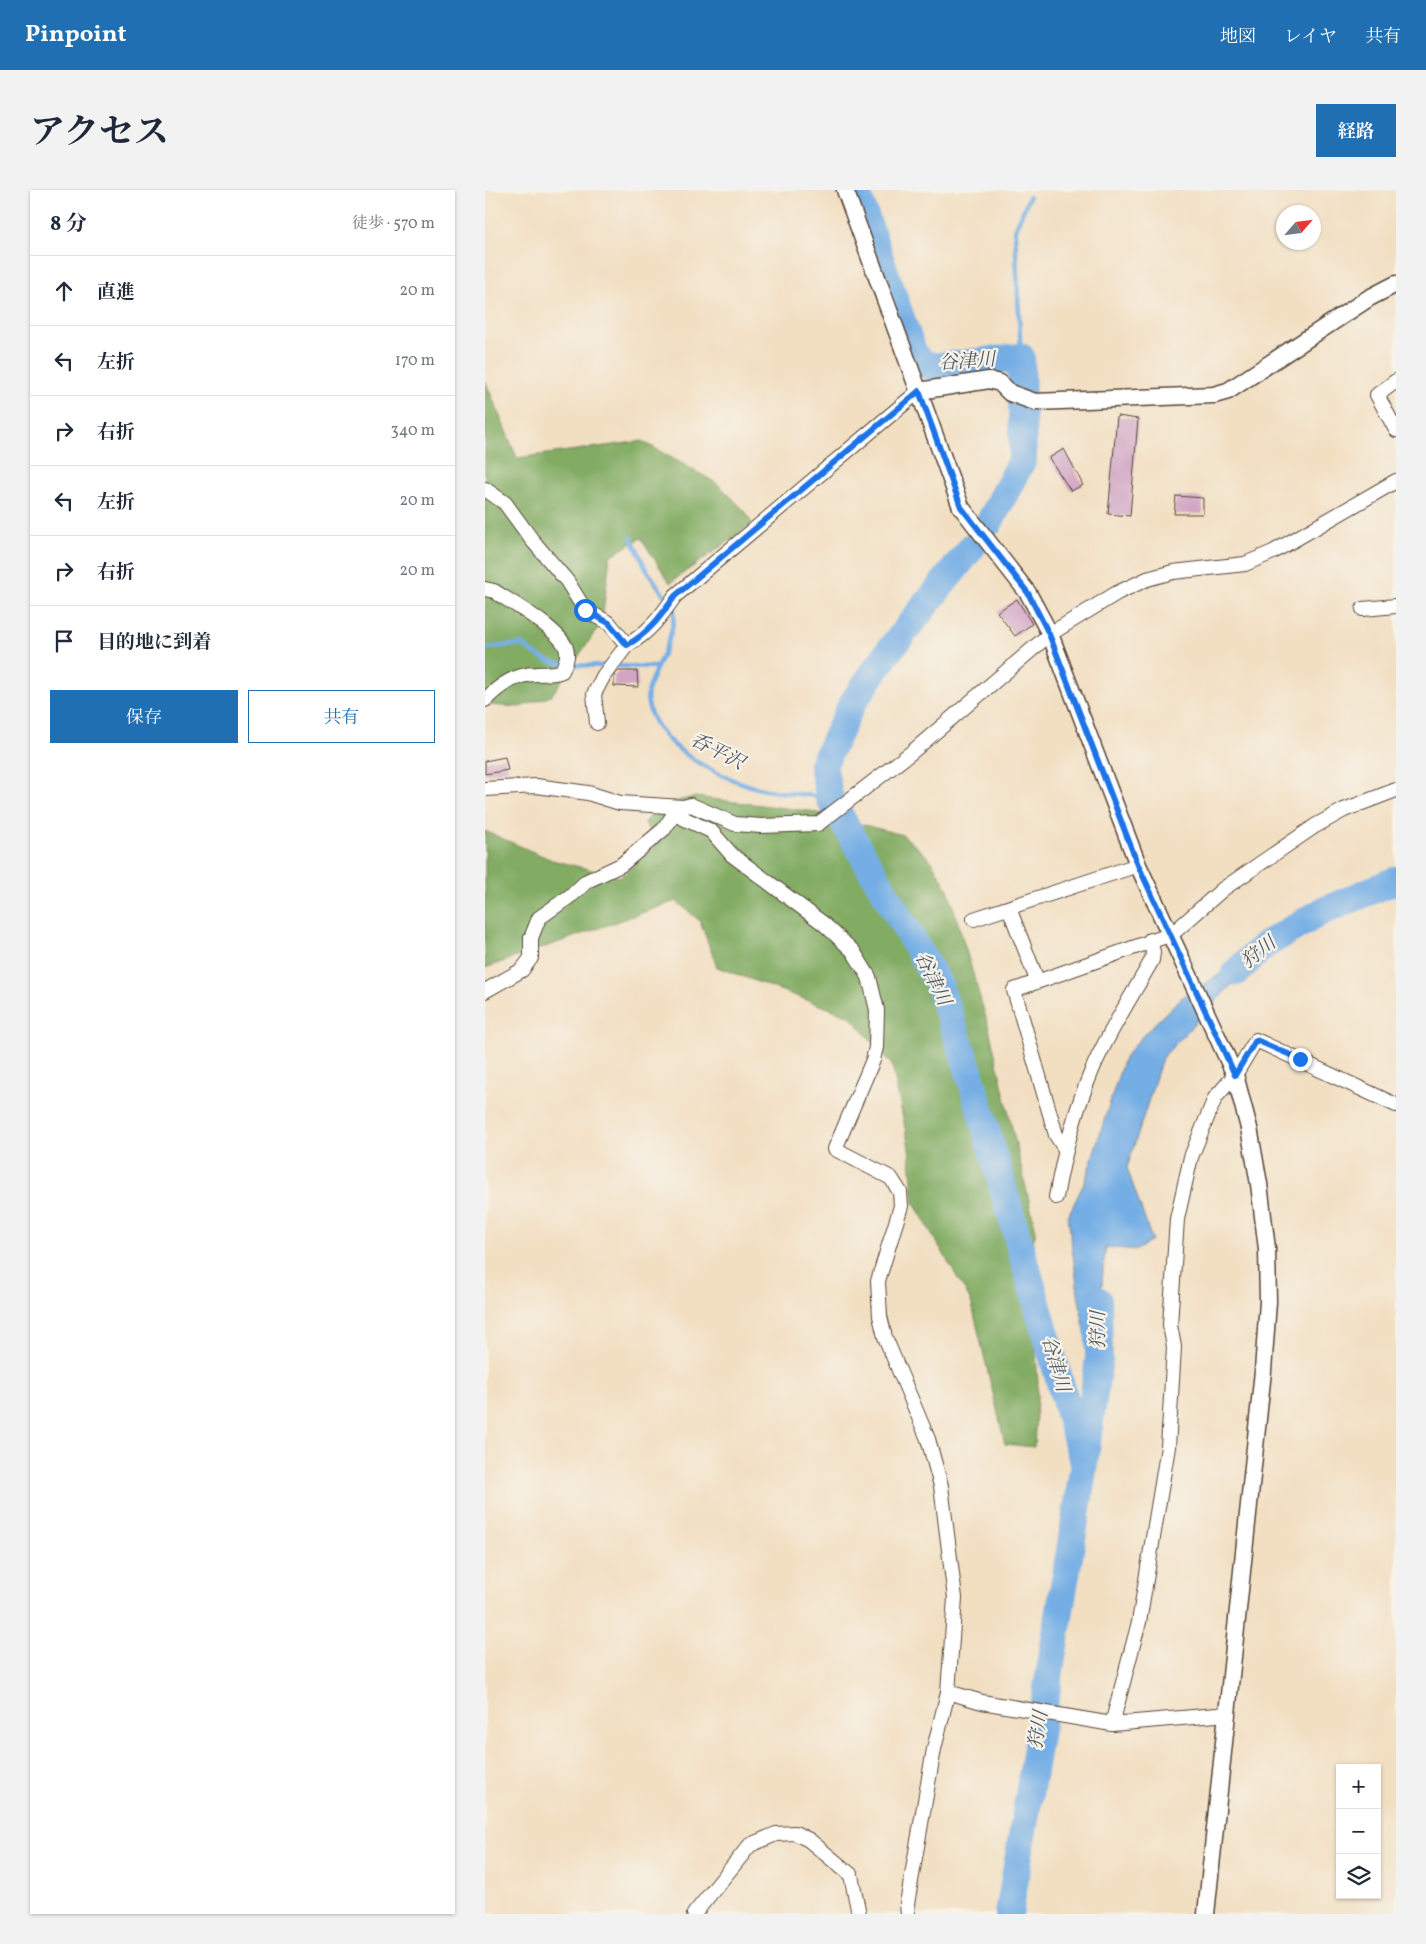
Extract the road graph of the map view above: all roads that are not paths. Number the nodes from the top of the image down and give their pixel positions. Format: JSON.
{"nodes":[{"id":1,"x":845,"y":190,"type":"edge"},
{"id":2,"x":1396,"y":284,"type":"edge"},
{"id":3,"x":1396,"y":381,"type":"edge"},
{"id":4,"x":919,"y":391,"type":"junction"},
{"id":5,"x":1396,"y":430,"type":"edge"},
{"id":6,"x":1396,"y":481,"type":"edge"},
{"id":7,"x":485,"y":489,"type":"edge"},
{"id":8,"x":485,"y":589,"type":"edge"},
{"id":9,"x":1396,"y":606,"type":"edge"},
{"id":10,"x":1363,"y":609,"type":"dead end"},
{"id":11,"x":1049,"y":634,"type":"junction"},
{"id":12,"x":627,"y":645,"type":"junction"},
{"id":13,"x":485,"y":700,"type":"edge"},
{"id":14,"x":597,"y":723,"type":"dead end"},
{"id":15,"x":485,"y":789,"type":"edge"},
{"id":16,"x":1396,"y":790,"type":"edge"},
{"id":17,"x":678,"y":810,"type":"junction"},
{"id":18,"x":1138,"y":865,"type":"junction"},
{"id":19,"x":1009,"y":908,"type":"junction"},
{"id":20,"x":975,"y":919,"type":"dead end"},
{"id":21,"x":1172,"y":934,"type":"junction"},
{"id":22,"x":1151,"y":940,"type":"junction"},
{"id":23,"x":1037,"y":980,"type":"junction"},
{"id":24,"x":485,"y":991,"type":"edge"},
{"id":25,"x":1232,"y":1067,"type":"junction"},
{"id":26,"x":1396,"y":1105,"type":"edge"},
{"id":27,"x":1065,"y":1149,"type":"junction"},
{"id":28,"x":1056,"y":1197,"type":"dead end"},
{"id":29,"x":948,"y":1692,"type":"junction"},
{"id":30,"x":1228,"y":1714,"type":"junction"},
{"id":31,"x":1112,"y":1724,"type":"junction"},
{"id":32,"x":694,"y":1914,"type":"edge"},
{"id":33,"x":859,"y":1914,"type":"edge"},
{"id":34,"x":908,"y":1914,"type":"edge"},
{"id":35,"x":1206,"y":1914,"type":"edge"}],
"edges":[{"from":1,"to":4,"type":"street"},
{"from":2,"to":4,"type":"street"},
{"from":3,"to":5,"type":"street"},
{"from":4,"to":11,"type":"street"},
{"from":4,"to":12,"type":"street"},
{"from":6,"to":11,"type":"street"},
{"from":7,"to":12,"type":"street"},
{"from":8,"to":13,"type":"street"},
{"from":9,"to":10,"type":"street"},
{"from":11,"to":17,"type":"street"},
{"from":11,"to":18,"type":"street"},
{"from":12,"to":14,"type":"street"},
{"from":15,"to":17,"type":"street"},
{"from":16,"to":21,"type":"street"},
{"from":17,"to":24,"type":"street"},
{"from":17,"to":29,"type":"street"},
{"from":18,"to":19,"type":"street"},
{"from":18,"to":21,"type":"street"},
{"from":19,"to":20,"type":"street"},
{"from":19,"to":23,"type":"street"},
{"from":21,"to":22,"type":"street"},
{"from":21,"to":25,"type":"street"},
{"from":22,"to":23,"type":"street"},
{"from":22,"to":27,"type":"street"},
{"from":23,"to":27,"type":"street"},
{"from":25,"to":26,"type":"street"},
{"from":25,"to":30,"type":"street"},
{"from":25,"to":31,"type":"street"},
{"from":27,"to":28,"type":"street"},
{"from":29,"to":31,"type":"street"},
{"from":29,"to":34,"type":"street"},
{"from":30,"to":31,"type":"street"},
{"from":30,"to":35,"type":"street"},
{"from":32,"to":33,"type":"street"}]}
